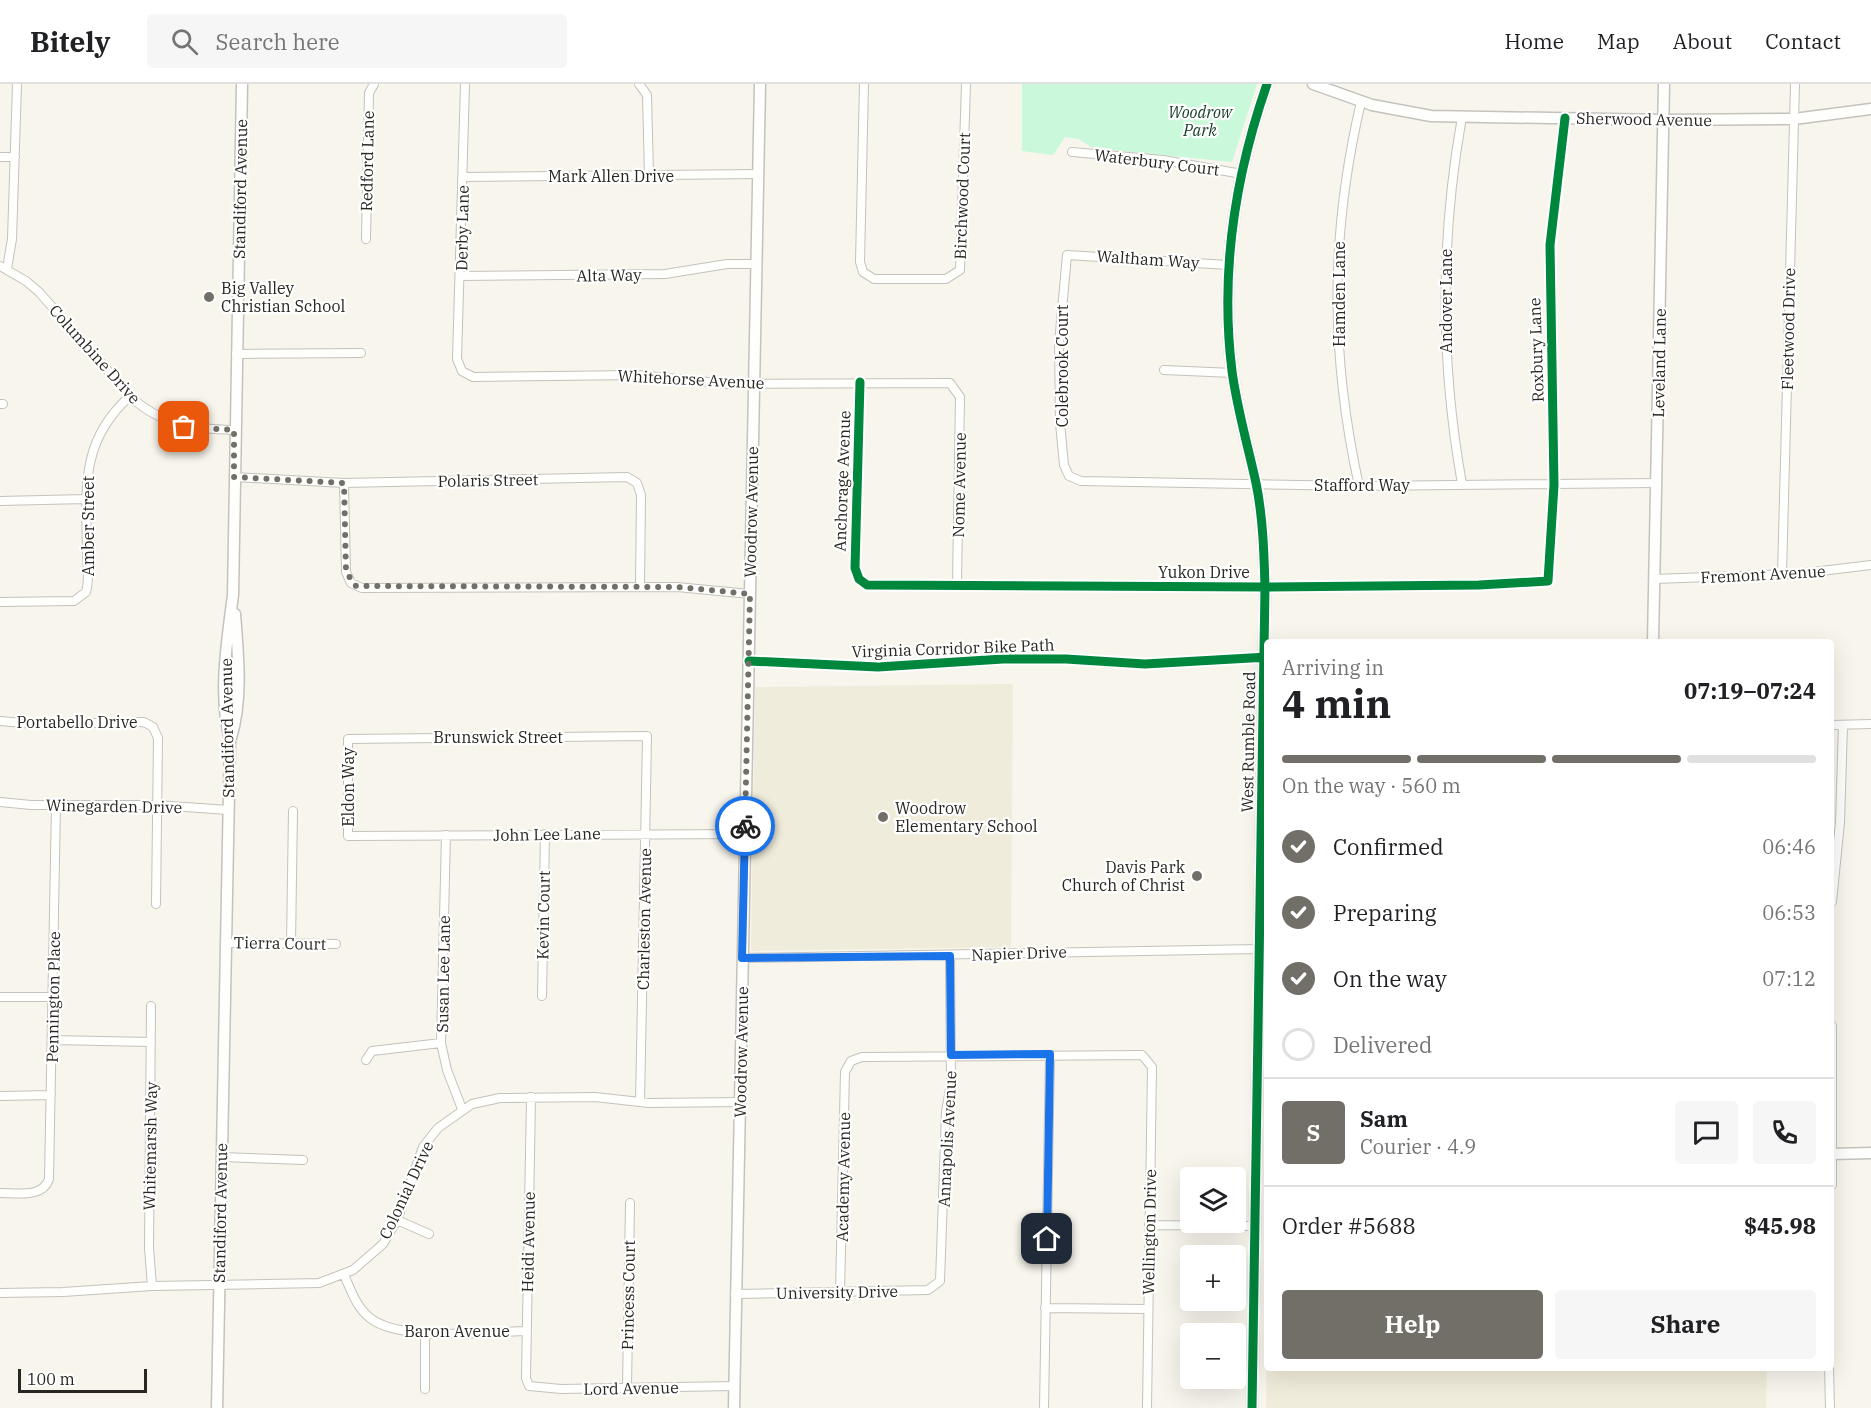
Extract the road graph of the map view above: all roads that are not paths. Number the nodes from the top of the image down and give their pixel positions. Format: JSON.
{"nodes":[{"id":1,"x":17,"y":84,"type":"edge"},
{"id":2,"x":242,"y":84,"type":"edge"},
{"id":3,"x":374,"y":84,"type":"edge"},
{"id":4,"x":465,"y":84,"type":"edge"},
{"id":5,"x":760,"y":84,"type":"edge"},
{"id":6,"x":864,"y":84,"type":"edge"},
{"id":7,"x":966,"y":84,"type":"edge"},
{"id":8,"x":1267,"y":84,"type":"edge"},
{"id":9,"x":1313,"y":84,"type":"edge"},
{"id":10,"x":1664,"y":84,"type":"edge"},
{"id":11,"x":1795,"y":84,"type":"edge"},
{"id":12,"x":640,"y":85,"type":"edge"},
{"id":13,"x":1361,"y":102,"type":"junction"},
{"id":14,"x":1871,"y":109,"type":"edge"},
{"id":15,"x":1462,"y":117,"type":"junction"},
{"id":16,"x":1565,"y":118,"type":"junction"},
{"id":17,"x":1794,"y":118,"type":"junction"},
{"id":18,"x":1664,"y":120,"type":"junction"},
{"id":19,"x":1072,"y":152,"type":"dead end"},
{"id":20,"x":0,"y":157,"type":"edge"},
{"id":21,"x":15,"y":157,"type":"junction"},
{"id":22,"x":758,"y":174,"type":"junction"},
{"id":23,"x":1242,"y":174,"type":"junction"},
{"id":24,"x":649,"y":175,"type":"junction"},
{"id":25,"x":463,"y":177,"type":"junction"},
{"id":26,"x":366,"y":239,"type":"dead end"},
{"id":27,"x":1067,"y":255,"type":"joint"},
{"id":28,"x":757,"y":264,"type":"junction"},
{"id":29,"x":1228,"y":265,"type":"junction"},
{"id":30,"x":4,"y":267,"type":"edge"},
{"id":31,"x":461,"y":276,"type":"junction"},
{"id":32,"x":361,"y":352,"type":"dead end"},
{"id":33,"x":236,"y":354,"type":"junction"},
{"id":34,"x":1164,"y":370,"type":"dead end"},
{"id":35,"x":462,"y":371,"type":"joint"},
{"id":36,"x":1233,"y":373,"type":"junction"},
{"id":37,"x":860,"y":382,"type":"junction"},
{"id":38,"x":753,"y":383,"type":"junction"},
{"id":39,"x":955,"y":386,"type":"joint"},
{"id":40,"x":130,"y":396,"type":"junction"},
{"id":41,"x":234,"y":430,"type":"junction"},
{"id":42,"x":1069,"y":476,"type":"joint"},
{"id":43,"x":234,"y":477,"type":"junction"},
{"id":44,"x":344,"y":483,"type":"junction"},
{"id":45,"x":1656,"y":483,"type":"junction"},
{"id":46,"x":1462,"y":484,"type":"junction"},
{"id":47,"x":1554,"y":484,"type":"junction"},
{"id":48,"x":1256,"y":485,"type":"junction"},
{"id":49,"x":1359,"y":486,"type":"junction"},
{"id":50,"x":86,"y":499,"type":"junction"},
{"id":51,"x":0,"y":501,"type":"edge"},
{"id":52,"x":1871,"y":566,"type":"edge"},
{"id":53,"x":1782,"y":574,"type":"junction"},
{"id":54,"x":1654,"y":579,"type":"junction"},
{"id":55,"x":860,"y":581,"type":"joint"},
{"id":56,"x":1548,"y":581,"type":"joint"},
{"id":57,"x":957,"y":585,"type":"junction"},
{"id":58,"x":640,"y":586,"type":"junction"},
{"id":59,"x":1266,"y":587,"type":"junction"},
{"id":60,"x":750,"y":594,"type":"junction"},
{"id":61,"x":0,"y":602,"type":"edge"},
{"id":62,"x":1266,"y":639,"type":"edge"},
{"id":63,"x":1653,"y":639,"type":"edge"},
{"id":64,"x":0,"y":721,"type":"edge"},
{"id":65,"x":1871,"y":724,"type":"edge"},
{"id":66,"x":1834,"y":725,"type":"edge"},
{"id":67,"x":1843,"y":725,"type":"junction"},
{"id":68,"x":647,"y":736,"type":"joint"},
{"id":69,"x":348,"y":739,"type":"joint"},
{"id":70,"x":1264,"y":774,"type":"edge"},
{"id":71,"x":0,"y":802,"type":"edge"},
{"id":72,"x":56,"y":805,"type":"junction"},
{"id":73,"x":157,"y":805,"type":"junction"},
{"id":74,"x":228,"y":810,"type":"junction"},
{"id":75,"x":293,"y":811,"type":"dead end"},
{"id":76,"x":646,"y":833,"type":"junction"},
{"id":77,"x":545,"y":834,"type":"junction"},
{"id":78,"x":745,"y":834,"type":"junction"},
{"id":79,"x":446,"y":835,"type":"junction"},
{"id":80,"x":348,"y":836,"type":"joint"},
{"id":81,"x":1834,"y":882,"type":"edge"},
{"id":82,"x":156,"y":904,"type":"dead end"},
{"id":83,"x":225,"y":943,"type":"junction"},
{"id":84,"x":291,"y":944,"type":"junction"},
{"id":85,"x":336,"y":944,"type":"dead end"},
{"id":86,"x":1259,"y":949,"type":"junction"},
{"id":87,"x":950,"y":956,"type":"junction"},
{"id":88,"x":742,"y":958,"type":"junction"},
{"id":89,"x":542,"y":996,"type":"dead end"},
{"id":90,"x":0,"y":997,"type":"edge"},
{"id":91,"x":53,"y":997,"type":"junction"},
{"id":92,"x":152,"y":1006,"type":"dead end"},
{"id":93,"x":52,"y":1040,"type":"junction"},
{"id":94,"x":151,"y":1042,"type":"junction"},
{"id":95,"x":441,"y":1043,"type":"junction"},
{"id":96,"x":1050,"y":1054,"type":"junction"},
{"id":97,"x":951,"y":1055,"type":"junction"},
{"id":98,"x":366,"y":1060,"type":"dead end"},
{"id":99,"x":51,"y":1095,"type":"junction"},
{"id":100,"x":0,"y":1096,"type":"edge"},
{"id":101,"x":531,"y":1097,"type":"junction"},
{"id":102,"x":640,"y":1102,"type":"junction"},
{"id":103,"x":740,"y":1102,"type":"junction"},
{"id":104,"x":462,"y":1108,"type":"junction"},
{"id":105,"x":1871,"y":1153,"type":"edge"},
{"id":106,"x":1834,"y":1154,"type":"edge"},
{"id":107,"x":221,"y":1157,"type":"junction"},
{"id":108,"x":303,"y":1160,"type":"dead end"},
{"id":109,"x":0,"y":1193,"type":"edge"},
{"id":110,"x":630,"y":1203,"type":"dead end"},
{"id":111,"x":397,"y":1220,"type":"junction"},
{"id":112,"x":1149,"y":1225,"type":"junction"},
{"id":113,"x":1255,"y":1226,"type":"junction"},
{"id":114,"x":429,"y":1233,"type":"dead end"},
{"id":115,"x":344,"y":1275,"type":"junction"},
{"id":116,"x":219,"y":1285,"type":"junction"},
{"id":117,"x":152,"y":1286,"type":"junction"},
{"id":118,"x":937,"y":1286,"type":"joint"},
{"id":119,"x":840,"y":1292,"type":"junction"},
{"id":120,"x":0,"y":1293,"type":"edge"},
{"id":121,"x":735,"y":1294,"type":"junction"},
{"id":122,"x":1045,"y":1308,"type":"junction"},
{"id":123,"x":1148,"y":1309,"type":"junction"},
{"id":124,"x":526,"y":1331,"type":"junction"},
{"id":125,"x":425,"y":1333,"type":"junction"},
{"id":126,"x":1828,"y":1371,"type":"edge"},
{"id":127,"x":529,"y":1386,"type":"joint"},
{"id":128,"x":734,"y":1386,"type":"junction"},
{"id":129,"x":627,"y":1388,"type":"junction"},
{"id":130,"x":425,"y":1389,"type":"dead end"},
{"id":131,"x":217,"y":1408,"type":"edge"},
{"id":132,"x":734,"y":1408,"type":"edge"},
{"id":133,"x":1044,"y":1408,"type":"edge"},
{"id":134,"x":1147,"y":1408,"type":"edge"},
{"id":135,"x":1252,"y":1408,"type":"edge"},
{"id":136,"x":1830,"y":1408,"type":"edge"}],
"edges":[{"from":1,"to":21,"type":"street"},
{"from":2,"to":33,"type":"street","name":"Standiford Avenue"},
{"from":3,"to":26,"type":"street","name":"Redford Lane"},
{"from":4,"to":25,"type":"street","name":"Derby Lane"},
{"from":5,"to":22,"type":"street","name":"Woodrow Avenue"},
{"from":6,"to":7,"type":"street","name":"Birchwood Court"},
{"from":8,"to":23,"type":"street","name":"West Rumble Road"},
{"from":9,"to":13,"type":"street","name":"Sherwood Avenue"},
{"from":10,"to":18,"type":"street","name":"Leveland Lane"},
{"from":11,"to":17,"type":"street","name":"Fleetwood Drive"},
{"from":12,"to":24,"type":"street"},
{"from":13,"to":15,"type":"street","name":"Sherwood Avenue"},
{"from":13,"to":49,"type":"street","name":"Hamden Lane"},
{"from":14,"to":17,"type":"street","name":"Sherwood Avenue"},
{"from":15,"to":16,"type":"street","name":"Sherwood Avenue"},
{"from":15,"to":46,"type":"street","name":"Andover Lane"},
{"from":16,"to":18,"type":"street","name":"Sherwood Avenue"},
{"from":16,"to":47,"type":"street","name":"Roxbury Lane"},
{"from":17,"to":18,"type":"street","name":"Sherwood Avenue"},
{"from":17,"to":53,"type":"street","name":"Fleetwood Drive"},
{"from":18,"to":45,"type":"street","name":"Leveland Lane"},
{"from":19,"to":23,"type":"street","name":"Waterbury Court"},
{"from":20,"to":21,"type":"street"},
{"from":21,"to":30,"type":"street"},
{"from":22,"to":24,"type":"street","name":"Mark Allen Drive"},
{"from":22,"to":28,"type":"street","name":"Woodrow Avenue"},
{"from":23,"to":29,"type":"street","name":"West Rumble Road"},
{"from":24,"to":25,"type":"street","name":"Mark Allen Drive"},
{"from":25,"to":31,"type":"street","name":"Derby Lane"},
{"from":27,"to":29,"type":"street","name":"Waltham Way"},
{"from":27,"to":42,"type":"street","name":"Colebrook Court"},
{"from":28,"to":31,"type":"street","name":"Alta Way"},
{"from":28,"to":38,"type":"street","name":"Woodrow Avenue"},
{"from":29,"to":36,"type":"street","name":"West Rumble Road"},
{"from":30,"to":40,"type":"street","name":"Columbine Drive"},
{"from":31,"to":35,"type":"street","name":"Derby Lane"},
{"from":32,"to":33,"type":"street"},
{"from":33,"to":41,"type":"street","name":"Standiford Avenue"},
{"from":34,"to":36,"type":"street"},
{"from":35,"to":38,"type":"street","name":"Whitehorse Avenue"},
{"from":36,"to":48,"type":"street","name":"West Rumble Road"},
{"from":37,"to":38,"type":"street","name":"Whitehorse Avenue"},
{"from":37,"to":39,"type":"street","name":"Whitehorse Avenue"},
{"from":37,"to":55,"type":"street","name":"Anchorage Avenue"},
{"from":38,"to":60,"type":"street","name":"Woodrow Avenue"},
{"from":39,"to":57,"type":"street","name":"Nome Avenue"},
{"from":40,"to":41,"type":"street","name":"Columbine Drive"},
{"from":40,"to":50,"type":"street","name":"Amber Street"},
{"from":41,"to":43,"type":"street","name":"Standiford Avenue"},
{"from":42,"to":48,"type":"street","name":"Stafford Way"},
{"from":43,"to":44,"type":"street","name":"Polaris Street"},
{"from":43,"to":74,"type":"street","name":"Standiford Avenue"},
{"from":44,"to":58,"type":"street"},
{"from":44,"to":58,"type":"street","name":"Polaris Street"},
{"from":45,"to":47,"type":"street","name":"Stafford Way"},
{"from":45,"to":54,"type":"street","name":"Leveland Lane"},
{"from":46,"to":47,"type":"street","name":"Stafford Way"},
{"from":46,"to":49,"type":"street","name":"Stafford Way"},
{"from":47,"to":56,"type":"street","name":"Roxbury Lane"},
{"from":48,"to":49,"type":"street","name":"Stafford Way"},
{"from":48,"to":59,"type":"street","name":"West Rumble Road"},
{"from":50,"to":51,"type":"street"},
{"from":50,"to":61,"type":"street","name":"Amber Street"},
{"from":52,"to":53,"type":"street","name":"Fremont Avenue"},
{"from":53,"to":54,"type":"street","name":"Fremont Avenue"},
{"from":54,"to":63,"type":"street","name":"Leveland Lane"},
{"from":55,"to":57,"type":"street","name":"Yukon Drive"},
{"from":56,"to":59,"type":"street","name":"Yukon Drive"},
{"from":57,"to":59,"type":"street","name":"Yukon Drive"},
{"from":58,"to":60,"type":"street"},
{"from":59,"to":62,"type":"street","name":"West Rumble Road"},
{"from":60,"to":78,"type":"street","name":"Woodrow Avenue"},
{"from":64,"to":73,"type":"street","name":"Portabello Drive"},
{"from":65,"to":67,"type":"street"},
{"from":66,"to":67,"type":"street"},
{"from":67,"to":81,"type":"street"},
{"from":68,"to":69,"type":"street","name":"Brunswick Street"},
{"from":68,"to":76,"type":"street","name":"Charleston Avenue"},
{"from":69,"to":80,"type":"street","name":"Eldon Way"},
{"from":70,"to":86,"type":"street","name":"West Rumble Road"},
{"from":71,"to":72,"type":"street","name":"Winegarden Drive"},
{"from":72,"to":73,"type":"street","name":"Winegarden Drive"},
{"from":72,"to":91,"type":"street","name":"Pennington Place"},
{"from":73,"to":74,"type":"street","name":"Winegarden Drive"},
{"from":73,"to":82,"type":"street"},
{"from":74,"to":83,"type":"street","name":"Standiford Avenue"},
{"from":75,"to":84,"type":"street"},
{"from":76,"to":77,"type":"street","name":"John Lee Lane"},
{"from":76,"to":78,"type":"street","name":"John Lee Lane"},
{"from":76,"to":102,"type":"street","name":"Charleston Avenue"},
{"from":77,"to":79,"type":"street","name":"John Lee Lane"},
{"from":77,"to":89,"type":"street","name":"Kevin Court"},
{"from":78,"to":88,"type":"street","name":"Woodrow Avenue"},
{"from":79,"to":80,"type":"street","name":"John Lee Lane"},
{"from":79,"to":95,"type":"street","name":"Susan Lee Lane"},
{"from":83,"to":84,"type":"street","name":"Tierra Court"},
{"from":83,"to":107,"type":"street","name":"Standiford Avenue"},
{"from":84,"to":85,"type":"street","name":"Tierra Court"},
{"from":86,"to":87,"type":"street","name":"Napier Drive"},
{"from":86,"to":113,"type":"street","name":"West Rumble Road"},
{"from":87,"to":88,"type":"street","name":"Napier Drive"},
{"from":87,"to":97,"type":"street","name":"Annapolis Avenue"},
{"from":88,"to":103,"type":"street","name":"Woodrow Avenue"},
{"from":90,"to":91,"type":"street"},
{"from":91,"to":93,"type":"street","name":"Pennington Place"},
{"from":92,"to":94,"type":"street","name":"Whitemarsh Way"},
{"from":93,"to":94,"type":"street"},
{"from":93,"to":99,"type":"street","name":"Pennington Place"},
{"from":94,"to":117,"type":"street","name":"Whitemarsh Way"},
{"from":95,"to":98,"type":"street"},
{"from":95,"to":104,"type":"street","name":"Susan Lee Lane"},
{"from":96,"to":97,"type":"street"},
{"from":96,"to":112,"type":"street","name":"Wellington Drive"},
{"from":96,"to":122,"type":"street"},
{"from":97,"to":118,"type":"street","name":"Annapolis Avenue"},
{"from":97,"to":119,"type":"street","name":"Academy Avenue"},
{"from":99,"to":100,"type":"street"},
{"from":99,"to":109,"type":"street","name":"Pennington Place"},
{"from":101,"to":102,"type":"street","name":"Colonial Drive"},
{"from":101,"to":104,"type":"street","name":"Colonial Drive"},
{"from":101,"to":124,"type":"street","name":"Heidi Avenue"},
{"from":102,"to":103,"type":"street","name":"Colonial Drive"},
{"from":103,"to":121,"type":"street","name":"Woodrow Avenue"},
{"from":104,"to":111,"type":"street","name":"Colonial Drive"},
{"from":105,"to":106,"type":"street"},
{"from":107,"to":108,"type":"street"},
{"from":107,"to":116,"type":"street","name":"Standiford Avenue"},
{"from":110,"to":129,"type":"street","name":"Princess Court"},
{"from":111,"to":114,"type":"street"},
{"from":111,"to":115,"type":"street","name":"Colonial Drive"},
{"from":112,"to":113,"type":"street"},
{"from":112,"to":123,"type":"street","name":"Wellington Drive"},
{"from":113,"to":135,"type":"street","name":"West Rumble Road"},
{"from":115,"to":116,"type":"street","name":"Colonial Drive"},
{"from":115,"to":125,"type":"street","name":"Baron Avenue"},
{"from":116,"to":117,"type":"street","name":"Colonial Drive"},
{"from":116,"to":131,"type":"street","name":"Standiford Avenue"},
{"from":117,"to":120,"type":"street","name":"Colonial Drive"},
{"from":118,"to":119,"type":"street","name":"University Drive"},
{"from":119,"to":121,"type":"street","name":"University Drive"},
{"from":121,"to":128,"type":"street","name":"Woodrow Avenue"},
{"from":122,"to":123,"type":"street"},
{"from":122,"to":133,"type":"street"},
{"from":123,"to":134,"type":"street","name":"Wellington Drive"},
{"from":124,"to":125,"type":"street","name":"Baron Avenue"},
{"from":124,"to":127,"type":"street","name":"Heidi Avenue"},
{"from":125,"to":130,"type":"street"},
{"from":126,"to":136,"type":"street"},
{"from":127,"to":129,"type":"street","name":"Lord Avenue"},
{"from":128,"to":129,"type":"street","name":"Lord Avenue"},
{"from":128,"to":132,"type":"street","name":"Woodrow Avenue"}]}
